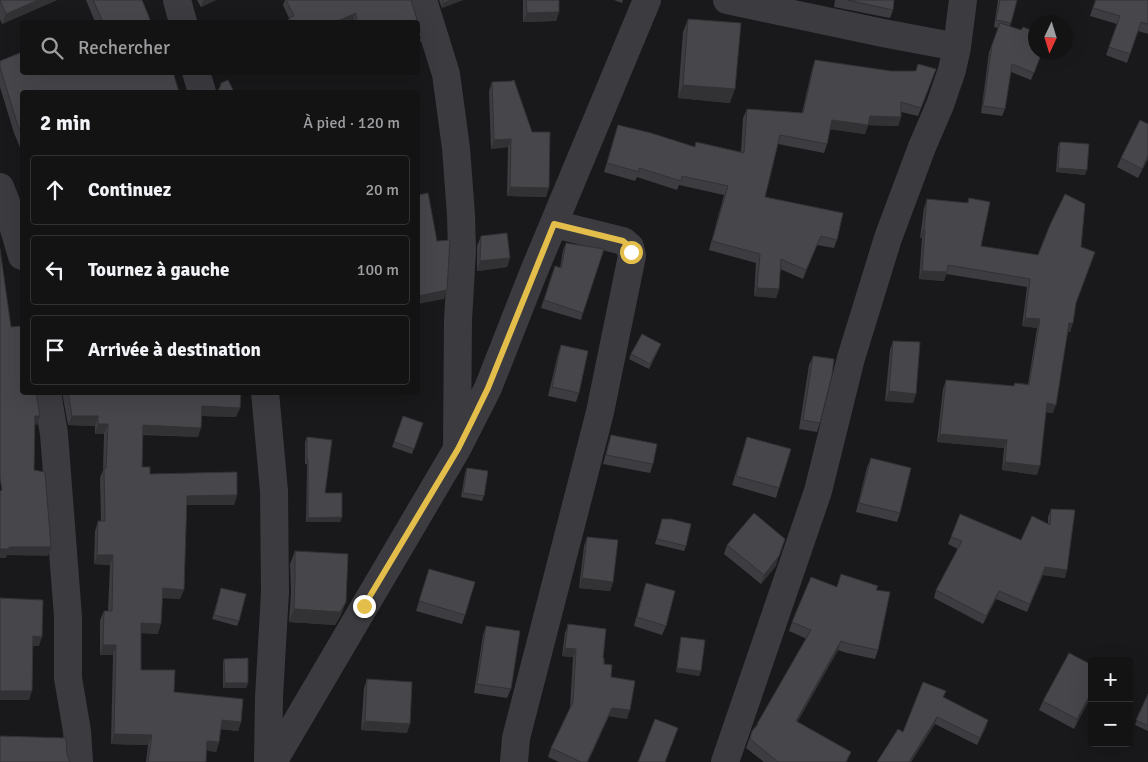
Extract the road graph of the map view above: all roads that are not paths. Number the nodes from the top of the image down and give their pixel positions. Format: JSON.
{"nodes":[{"id":1,"x":177,"y":0,"type":"edge"},
{"id":2,"x":424,"y":0,"type":"edge"},
{"id":3,"x":647,"y":0,"type":"edge"},
{"id":4,"x":727,"y":0,"type":"edge"},
{"id":5,"x":963,"y":0,"type":"edge"},
{"id":6,"x":182,"y":20,"type":"edge"},
{"id":7,"x":957,"y":47,"type":"junction"},
{"id":8,"x":197,"y":75,"type":"edge"},
{"id":9,"x":201,"y":90,"type":"edge"},
{"id":10,"x":0,"y":187,"type":"edge"},
{"id":11,"x":554,"y":224,"type":"junction"},
{"id":12,"x":20,"y":249,"type":"edge"},
{"id":13,"x":48,"y":395,"type":"edge"},
{"id":14,"x":265,"y":395,"type":"edge"},
{"id":15,"x":458,"y":449,"type":"junction"},
{"id":16,"x":79,"y":762,"type":"edge"},
{"id":17,"x":268,"y":762,"type":"edge"},
{"id":18,"x":273,"y":762,"type":"edge"},
{"id":19,"x":514,"y":762,"type":"edge"},
{"id":20,"x":725,"y":762,"type":"edge"}],
"edges":[{"from":1,"to":6,"type":"street"},
{"from":2,"to":15,"type":"street"},
{"from":3,"to":11,"type":"street"},
{"from":4,"to":7,"type":"street"},
{"from":5,"to":7,"type":"street"},
{"from":7,"to":20,"type":"street"},
{"from":8,"to":9,"type":"street"},
{"from":10,"to":12,"type":"street"},
{"from":11,"to":15,"type":"street"},
{"from":11,"to":19,"type":"street"},
{"from":13,"to":16,"type":"street"},
{"from":14,"to":17,"type":"street"},
{"from":15,"to":18,"type":"street"}]}
